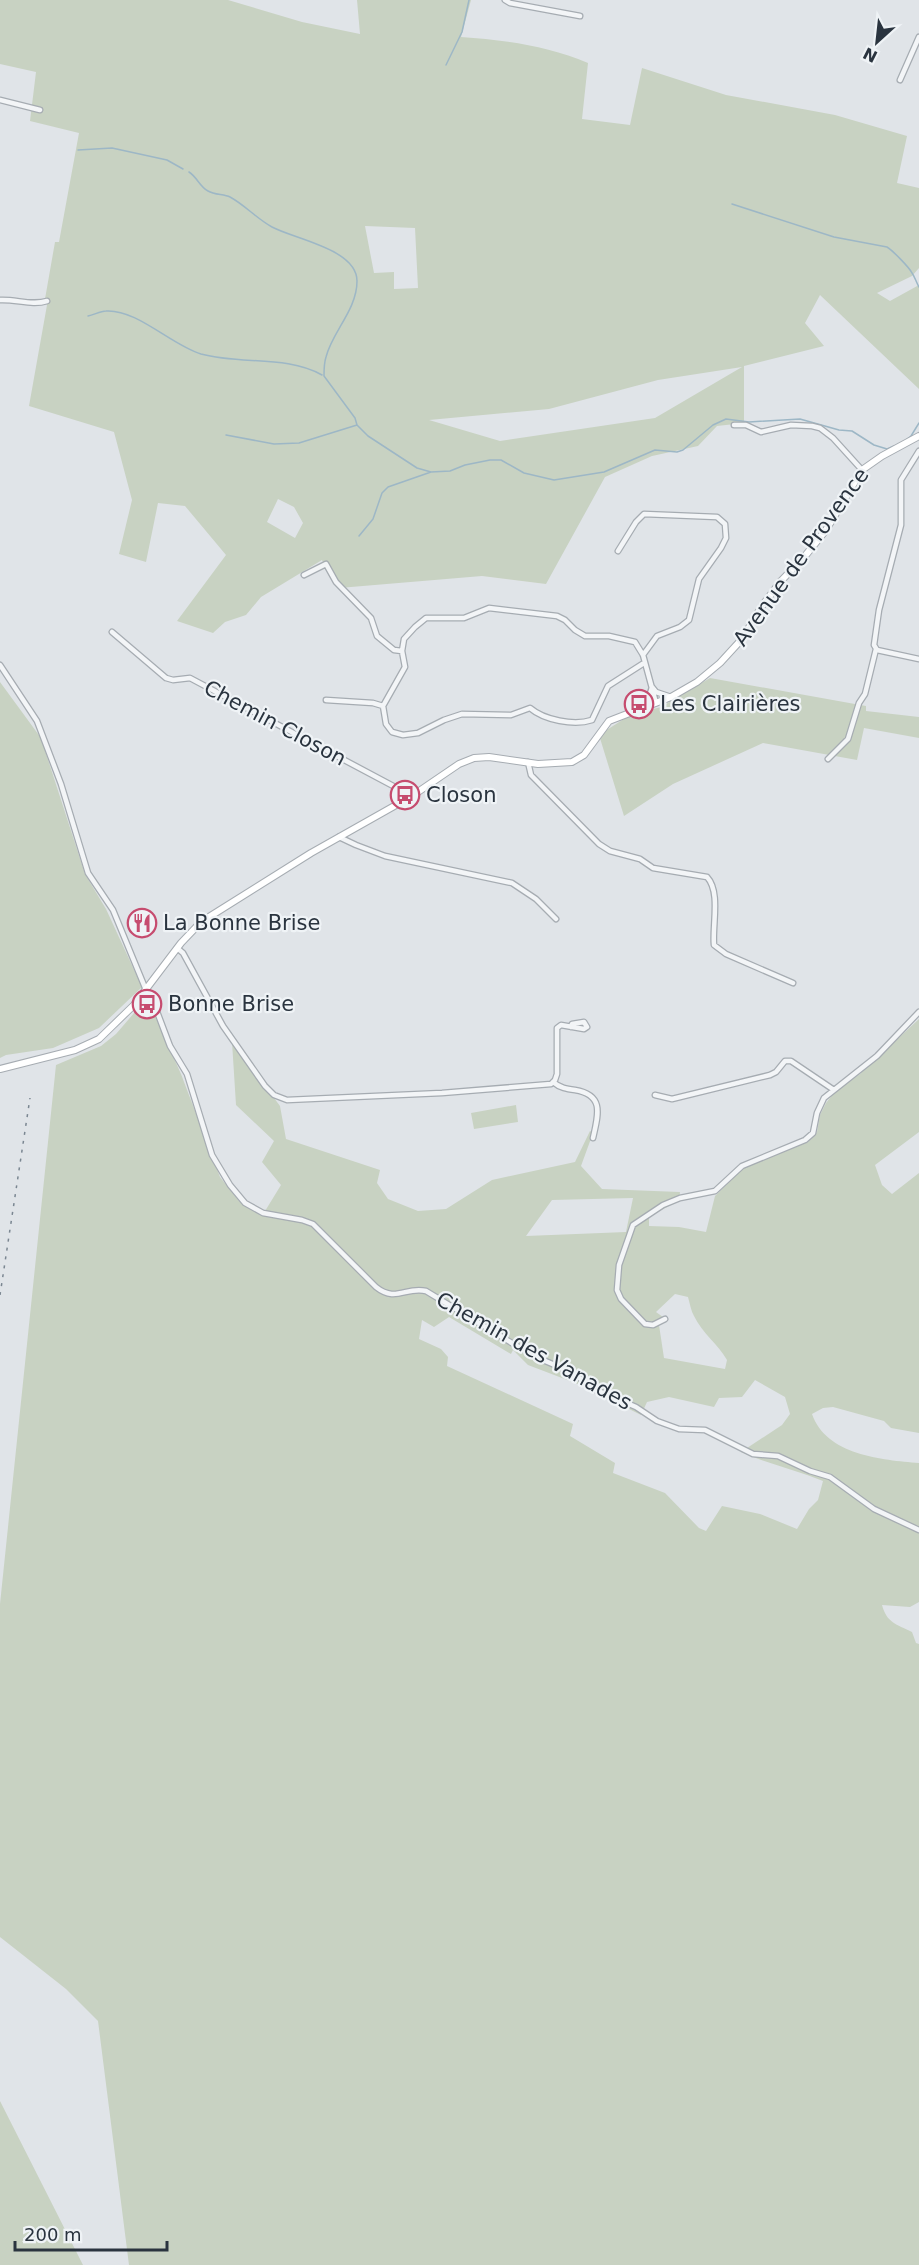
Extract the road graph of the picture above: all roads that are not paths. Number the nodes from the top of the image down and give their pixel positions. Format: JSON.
{"nodes":[{"id":1,"x":505,"y":0,"type":"edge"},
{"id":2,"x":580,"y":16,"type":"dead end"},
{"id":3,"x":919,"y":37,"type":"edge"},
{"id":4,"x":900,"y":80,"type":"dead end"},
{"id":5,"x":0,"y":100,"type":"edge"},
{"id":6,"x":40,"y":110,"type":"dead end"},
{"id":7,"x":0,"y":300,"type":"edge"},
{"id":8,"x":47,"y":301,"type":"dead end"},
{"id":9,"x":734,"y":425,"type":"dead end"},
{"id":10,"x":919,"y":436,"type":"edge"},
{"id":11,"x":919,"y":451,"type":"edge"},
{"id":12,"x":862,"y":470,"type":"junction"},
{"id":13,"x":618,"y":551,"type":"dead end"},
{"id":14,"x":304,"y":575,"type":"dead end"},
{"id":15,"x":112,"y":632,"type":"dead end"},
{"id":16,"x":876,"y":650,"type":"junction"},
{"id":17,"x":402,"y":651,"type":"junction"},
{"id":18,"x":643,"y":655,"type":"junction"},
{"id":19,"x":919,"y":659,"type":"edge"},
{"id":20,"x":644,"y":663,"type":"junction"},
{"id":21,"x":0,"y":665,"type":"edge"},
{"id":22,"x":652,"y":687,"type":"junction"},
{"id":23,"x":670,"y":697,"type":"junction"},
{"id":24,"x":326,"y":700,"type":"dead end"},
{"id":25,"x":656,"y":703,"type":"junction"},
{"id":26,"x":383,"y":706,"type":"junction"},
{"id":27,"x":635,"y":710,"type":"junction"},
{"id":28,"x":828,"y":759,"type":"dead end"},
{"id":29,"x":528,"y":762,"type":"junction"},
{"id":30,"x":412,"y":796,"type":"junction"},
{"id":31,"x":339,"y":837,"type":"junction"},
{"id":32,"x":556,"y":919,"type":"dead end"},
{"id":33,"x":177,"y":948,"type":"junction"},
{"id":34,"x":793,"y":983,"type":"dead end"},
{"id":35,"x":147,"y":990,"type":"junction"},
{"id":36,"x":919,"y":1012,"type":"edge"},
{"id":37,"x":571,"y":1027,"type":"dead end"},
{"id":38,"x":0,"y":1069,"type":"edge"},
{"id":39,"x":554,"y":1082,"type":"junction"},
{"id":40,"x":834,"y":1090,"type":"junction"},
{"id":41,"x":655,"y":1095,"type":"dead end"},
{"id":42,"x":593,"y":1138,"type":"dead end"},
{"id":43,"x":666,"y":1318,"type":"dead end"},
{"id":44,"x":919,"y":1530,"type":"edge"}],
"edges":[{"from":1,"to":2,"type":"street"},
{"from":3,"to":4,"type":"street"},
{"from":5,"to":6,"type":"street"},
{"from":7,"to":8,"type":"street"},
{"from":9,"to":12,"type":"street"},
{"from":10,"to":12,"type":"street","name":"Avenue de Provence"},
{"from":11,"to":16,"type":"street"},
{"from":12,"to":23,"type":"street","name":"Avenue de Provence"},
{"from":13,"to":18,"type":"street"},
{"from":14,"to":17,"type":"street"},
{"from":15,"to":30,"type":"street","name":"Chemin Closon"},
{"from":16,"to":19,"type":"street"},
{"from":16,"to":28,"type":"street"},
{"from":17,"to":18,"type":"street"},
{"from":17,"to":26,"type":"street"},
{"from":18,"to":20,"type":"street"},
{"from":20,"to":22,"type":"street"},
{"from":20,"to":26,"type":"street"},
{"from":21,"to":35,"type":"street","name":"Chemin des Vanades"},
{"from":22,"to":23,"type":"street"},
{"from":22,"to":25,"type":"street"},
{"from":22,"to":27,"type":"street"},
{"from":23,"to":25,"type":"street","name":"Avenue de Provence"},
{"from":24,"to":26,"type":"street"},
{"from":25,"to":27,"type":"street","name":"Avenue de Provence"},
{"from":27,"to":29,"type":"street","name":"Avenue de Provence"},
{"from":29,"to":30,"type":"street","name":"Avenue de Provence"},
{"from":29,"to":34,"type":"street"},
{"from":30,"to":31,"type":"street","name":"Avenue de Provence"},
{"from":31,"to":32,"type":"street"},
{"from":31,"to":33,"type":"street","name":"Avenue de Provence"},
{"from":33,"to":35,"type":"street","name":"Avenue de Provence"},
{"from":33,"to":39,"type":"street"},
{"from":35,"to":38,"type":"street","name":"Avenue de Provence"},
{"from":35,"to":44,"type":"street","name":"Chemin des Vanades"},
{"from":36,"to":40,"type":"street"},
{"from":37,"to":39,"type":"street"},
{"from":39,"to":42,"type":"street"},
{"from":40,"to":41,"type":"street"},
{"from":40,"to":43,"type":"street"}]}
